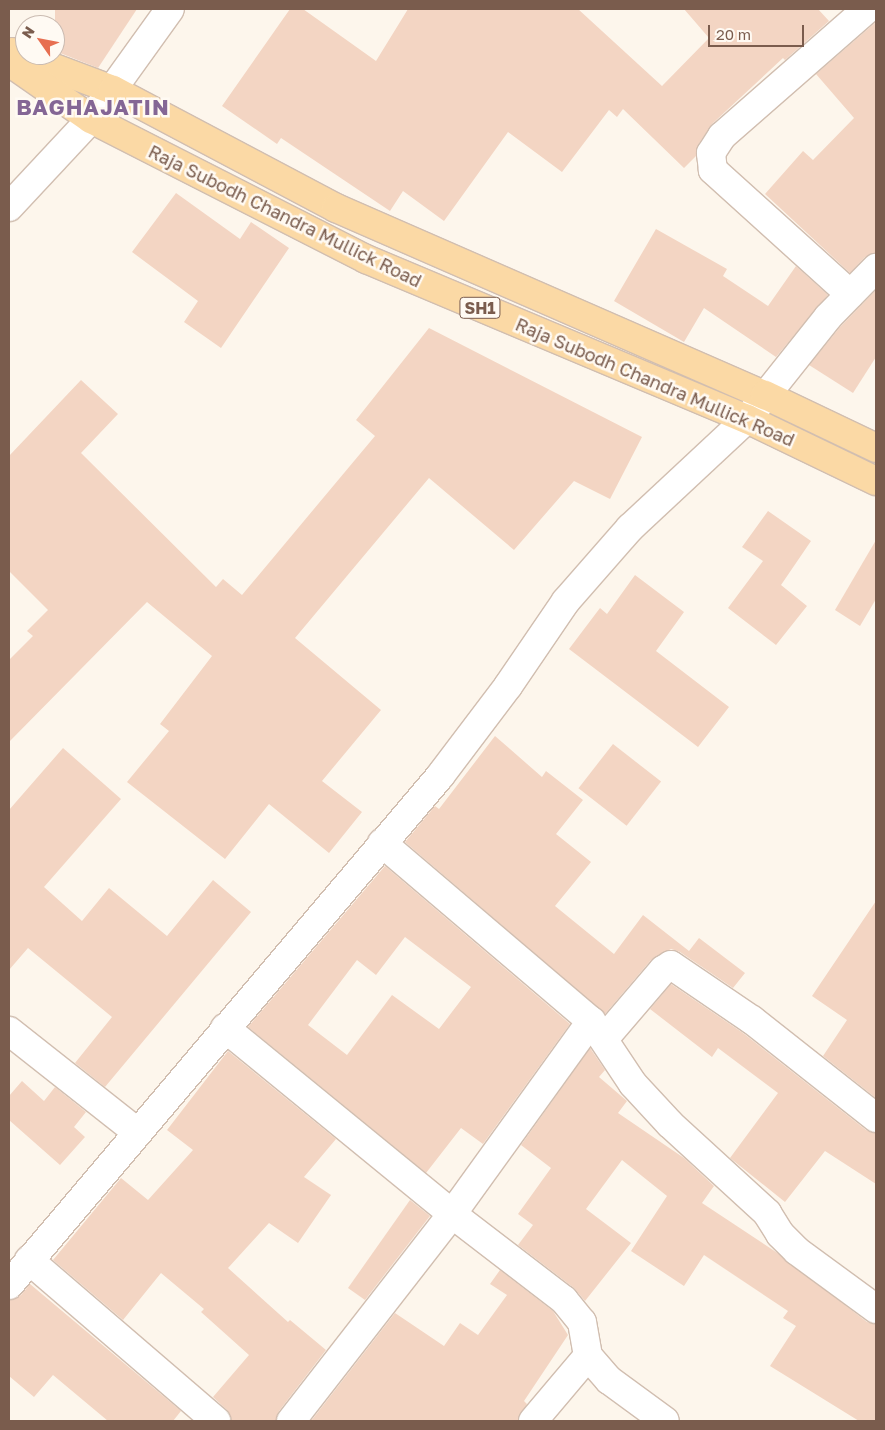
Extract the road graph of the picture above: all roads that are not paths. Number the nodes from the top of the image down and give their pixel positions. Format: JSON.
{"nodes":[{"id":1,"x":170,"y":9,"type":"edge"},
{"id":2,"x":866,"y":9,"type":"edge"},
{"id":3,"x":9,"y":50,"type":"edge"},
{"id":4,"x":9,"y":62,"type":"edge"},
{"id":5,"x":113,"y":90,"type":"junction"},
{"id":6,"x":91,"y":119,"type":"junction"},
{"id":7,"x":9,"y":207,"type":"edge"},
{"id":8,"x":876,"y":268,"type":"edge"},
{"id":9,"x":850,"y":294,"type":"junction"},
{"id":10,"x":765,"y":395,"type":"junction"},
{"id":11,"x":747,"y":419,"type":"junction"},
{"id":12,"x":876,"y":448,"type":"edge"},
{"id":13,"x":876,"y":481,"type":"edge"},
{"id":14,"x":382,"y":844,"type":"junction"},
{"id":15,"x":225,"y":1028,"type":"junction"},
{"id":16,"x":597,"y":1030,"type":"junction"},
{"id":17,"x":9,"y":1031,"type":"edge"},
{"id":18,"x":876,"y":1118,"type":"edge"},
{"id":19,"x":138,"y":1132,"type":"junction"},
{"id":20,"x":452,"y":1214,"type":"junction"},
{"id":21,"x":30,"y":1260,"type":"junction"},
{"id":22,"x":9,"y":1285,"type":"edge"},
{"id":23,"x":876,"y":1310,"type":"edge"},
{"id":24,"x":588,"y":1356,"type":"junction"},
{"id":25,"x":216,"y":1421,"type":"edge"},
{"id":26,"x":291,"y":1421,"type":"edge"},
{"id":27,"x":533,"y":1421,"type":"edge"},
{"id":28,"x":665,"y":1421,"type":"edge"}],
"edges":[{"from":1,"to":5,"type":"street"},
{"from":2,"to":9,"type":"street"},
{"from":3,"to":5,"type":"main road","name":"Raja Subodh Chandra Mullick Road"},
{"from":4,"to":6,"type":"main road","name":"Raja Subodh Chandra Mullick Road","number":"SH1"},
{"from":5,"to":6,"type":"street"},
{"from":5,"to":10,"type":"main road","name":"Raja Subodh Chandra Mullick Road","number":"SH1"},
{"from":6,"to":7,"type":"street"},
{"from":6,"to":11,"type":"main road","name":"Raja Subodh Chandra Mullick Road","number":"SH1"},
{"from":8,"to":9,"type":"street"},
{"from":9,"to":10,"type":"street"},
{"from":10,"to":11,"type":"street"},
{"from":10,"to":12,"type":"main road","name":"Raja Subodh Chandra Mullick Road","number":"SH1"},
{"from":11,"to":13,"type":"main road","name":"Raja Subodh Chandra Mullick Road","number":"SH1"},
{"from":11,"to":14,"type":"street"},
{"from":14,"to":15,"type":"street"},
{"from":14,"to":16,"type":"street"},
{"from":15,"to":19,"type":"street"},
{"from":15,"to":20,"type":"street"},
{"from":16,"to":18,"type":"street"},
{"from":16,"to":20,"type":"street"},
{"from":16,"to":23,"type":"street"},
{"from":17,"to":19,"type":"street"},
{"from":19,"to":21,"type":"street"},
{"from":20,"to":24,"type":"street"},
{"from":20,"to":26,"type":"street"},
{"from":21,"to":22,"type":"street"},
{"from":21,"to":25,"type":"street"},
{"from":24,"to":27,"type":"street"},
{"from":24,"to":28,"type":"street"}]}
